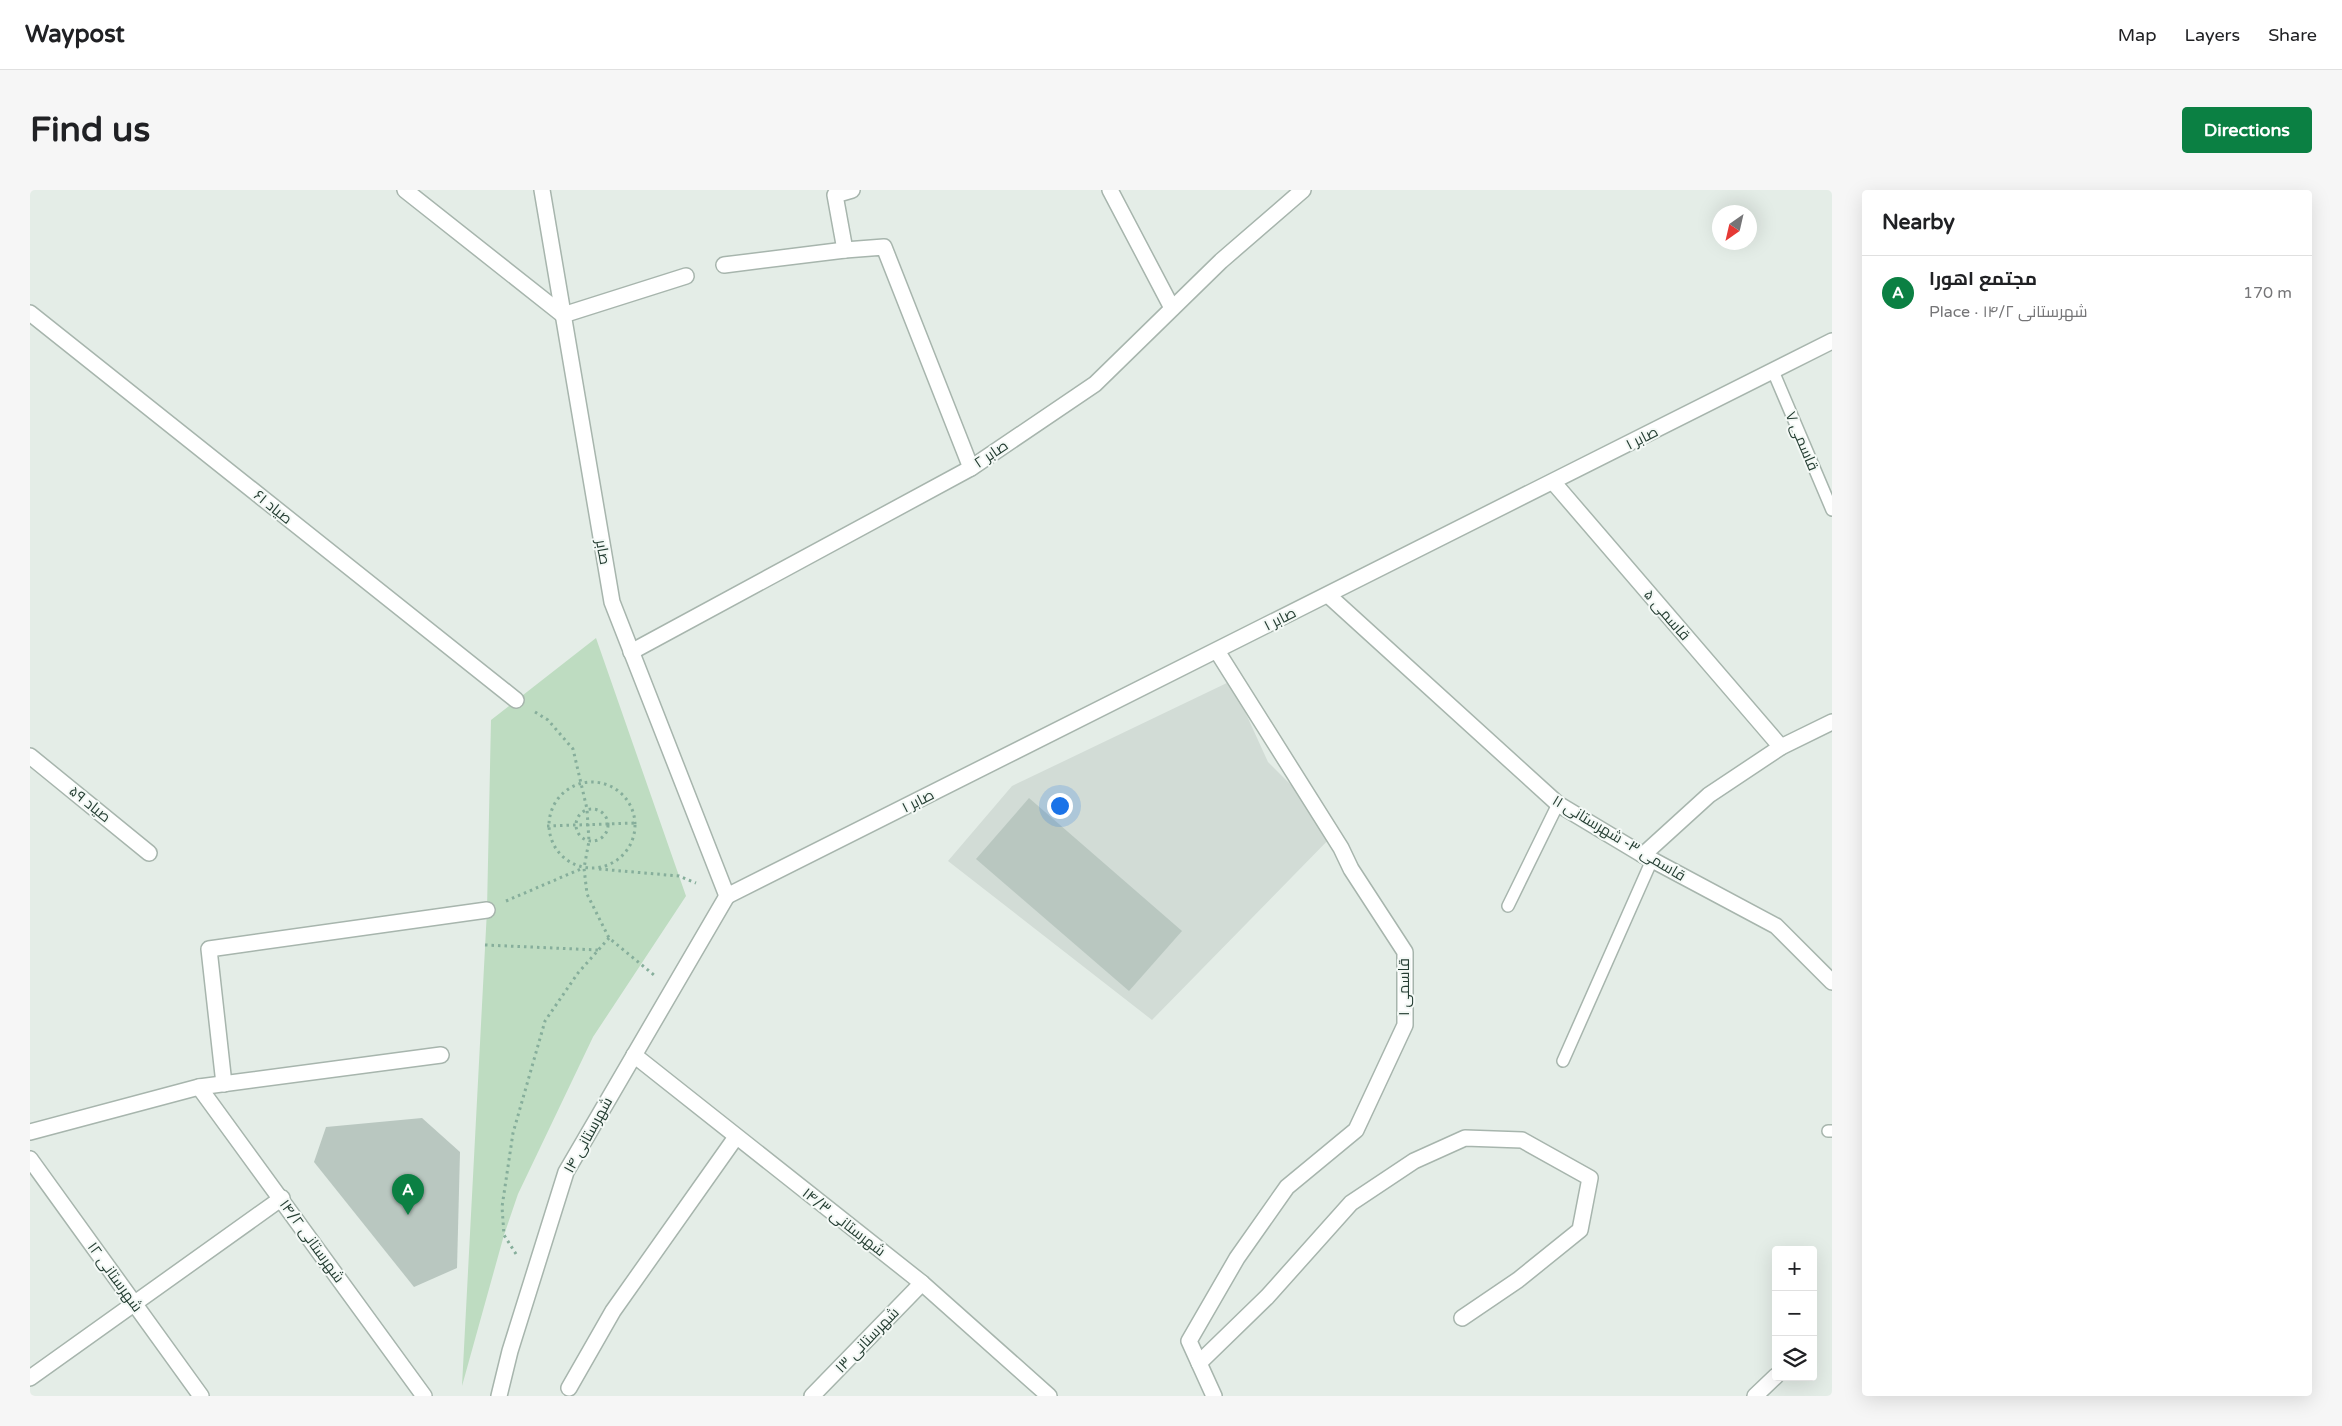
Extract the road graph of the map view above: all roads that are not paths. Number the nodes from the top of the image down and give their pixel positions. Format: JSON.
{"nodes":[{"id":1,"x":405,"y":190,"type":"edge"},
{"id":2,"x":542,"y":190,"type":"edge"},
{"id":3,"x":852,"y":190,"type":"edge"},
{"id":4,"x":1110,"y":190,"type":"edge"},
{"id":5,"x":1303,"y":190,"type":"edge"},
{"id":6,"x":845,"y":250,"type":"junction"},
{"id":7,"x":724,"y":264,"type":"dead end"},
{"id":8,"x":686,"y":276,"type":"dead end"},
{"id":9,"x":1172,"y":308,"type":"junction"},
{"id":10,"x":30,"y":313,"type":"edge"},
{"id":11,"x":563,"y":315,"type":"junction"},
{"id":12,"x":1832,"y":341,"type":"edge"},
{"id":13,"x":1773,"y":371,"type":"junction"},
{"id":14,"x":971,"y":468,"type":"junction"},
{"id":15,"x":1554,"y":482,"type":"junction"},
{"id":16,"x":1832,"y":510,"type":"edge"},
{"id":17,"x":1328,"y":595,"type":"junction"},
{"id":18,"x":1217,"y":651,"type":"junction"},
{"id":19,"x":632,"y":652,"type":"junction"},
{"id":20,"x":516,"y":700,"type":"road end"},
{"id":21,"x":1832,"y":722,"type":"edge"},
{"id":22,"x":1781,"y":747,"type":"junction"},
{"id":23,"x":30,"y":756,"type":"edge"},
{"id":24,"x":1558,"y":804,"type":"junction"},
{"id":25,"x":149,"y":852,"type":"dead end"},
{"id":26,"x":1647,"y":858,"type":"junction"},
{"id":27,"x":727,"y":896,"type":"junction"},
{"id":28,"x":1508,"y":906,"type":"dead end"},
{"id":29,"x":487,"y":910,"type":"road end"},
{"id":30,"x":1832,"y":982,"type":"edge"},
{"id":31,"x":441,"y":1055,"type":"dead end"},
{"id":32,"x":634,"y":1055,"type":"junction"},
{"id":33,"x":1563,"y":1061,"type":"dead end"},
{"id":34,"x":224,"y":1084,"type":"junction"},
{"id":35,"x":199,"y":1087,"type":"junction"},
{"id":36,"x":30,"y":1132,"type":"edge"},
{"id":37,"x":736,"y":1137,"type":"junction"},
{"id":38,"x":30,"y":1158,"type":"edge"},
{"id":39,"x":282,"y":1198,"type":"junction"},
{"id":40,"x":922,"y":1283,"type":"junction"},
{"id":41,"x":134,"y":1303,"type":"junction"},
{"id":42,"x":1462,"y":1318,"type":"dead end"},
{"id":43,"x":1199,"y":1363,"type":"junction"},
{"id":44,"x":30,"y":1378,"type":"edge"},
{"id":45,"x":1772,"y":1380,"type":"edge"},
{"id":46,"x":569,"y":1388,"type":"dead end"},
{"id":47,"x":201,"y":1396,"type":"edge"},
{"id":48,"x":424,"y":1396,"type":"edge"},
{"id":49,"x":499,"y":1396,"type":"edge"},
{"id":50,"x":812,"y":1396,"type":"edge"},
{"id":51,"x":1049,"y":1396,"type":"edge"},
{"id":52,"x":1214,"y":1396,"type":"edge"},
{"id":53,"x":1755,"y":1396,"type":"edge"}],
"edges":[{"from":1,"to":11,"type":"street"},
{"from":2,"to":11,"type":"street","name":"صابر"},
{"from":3,"to":6,"type":"street"},
{"from":4,"to":9,"type":"street"},
{"from":5,"to":9,"type":"street","name":"صابر ۲"},
{"from":6,"to":7,"type":"street"},
{"from":6,"to":14,"type":"street"},
{"from":8,"to":11,"type":"street"},
{"from":9,"to":14,"type":"street","name":"صابر ۲"},
{"from":10,"to":20,"type":"street","name":"صیاد ۶۱"},
{"from":11,"to":19,"type":"street","name":"صابر"},
{"from":12,"to":13,"type":"street","name":"صابر ۱"},
{"from":13,"to":15,"type":"street","name":"صابر ۱"},
{"from":13,"to":16,"type":"lane","name":"قاسمی ۷"},
{"from":14,"to":19,"type":"street","name":"صابر ۲"},
{"from":15,"to":17,"type":"street","name":"صابر ۱"},
{"from":15,"to":22,"type":"street","name":"قاسمی ۵"},
{"from":17,"to":18,"type":"street","name":"صابر ۱"},
{"from":17,"to":24,"type":"street","name":"قاسمی ۳- شهرستانی ۱۱"},
{"from":18,"to":27,"type":"street","name":"صابر ۱"},
{"from":18,"to":43,"type":"street","name":"قاسمی ۱"},
{"from":19,"to":27,"type":"street","name":"صابر"},
{"from":21,"to":22,"type":"street"},
{"from":22,"to":26,"type":"street"},
{"from":23,"to":25,"type":"street","name":"صیاد ۵۹"},
{"from":24,"to":26,"type":"street","name":"قاسمی ۳- شهرستانی ۱۱"},
{"from":24,"to":28,"type":"lane"},
{"from":26,"to":30,"type":"street","name":"قاسمی ۳- شهرستانی ۱۱"},
{"from":26,"to":33,"type":"lane"},
{"from":27,"to":32,"type":"street","name":"شهرستانی ۱۴"},
{"from":29,"to":34,"type":"street"},
{"from":31,"to":34,"type":"street"},
{"from":32,"to":37,"type":"street","name":"شهرستانی ۱۴/۳"},
{"from":32,"to":49,"type":"street","name":"شهرستانی ۱۴"},
{"from":34,"to":35,"type":"street"},
{"from":35,"to":36,"type":"street"},
{"from":35,"to":39,"type":"street","name":"شهرستانی ۱۴/۲"},
{"from":37,"to":40,"type":"street","name":"شهرستانی ۱۴/۳"},
{"from":37,"to":46,"type":"street"},
{"from":38,"to":41,"type":"street","name":"شهرستانی ۱۲"},
{"from":39,"to":41,"type":"street"},
{"from":39,"to":48,"type":"street","name":"شهرستانی ۱۴/۲"},
{"from":40,"to":50,"type":"street","name":"شهرستانی ۱۳"},
{"from":40,"to":51,"type":"street","name":"شهرستانی ۱۴/۳"},
{"from":41,"to":44,"type":"street"},
{"from":41,"to":47,"type":"street","name":"شهرستانی ۱۲"},
{"from":42,"to":43,"type":"street"},
{"from":43,"to":52,"type":"street"},
{"from":45,"to":53,"type":"street"}]}
